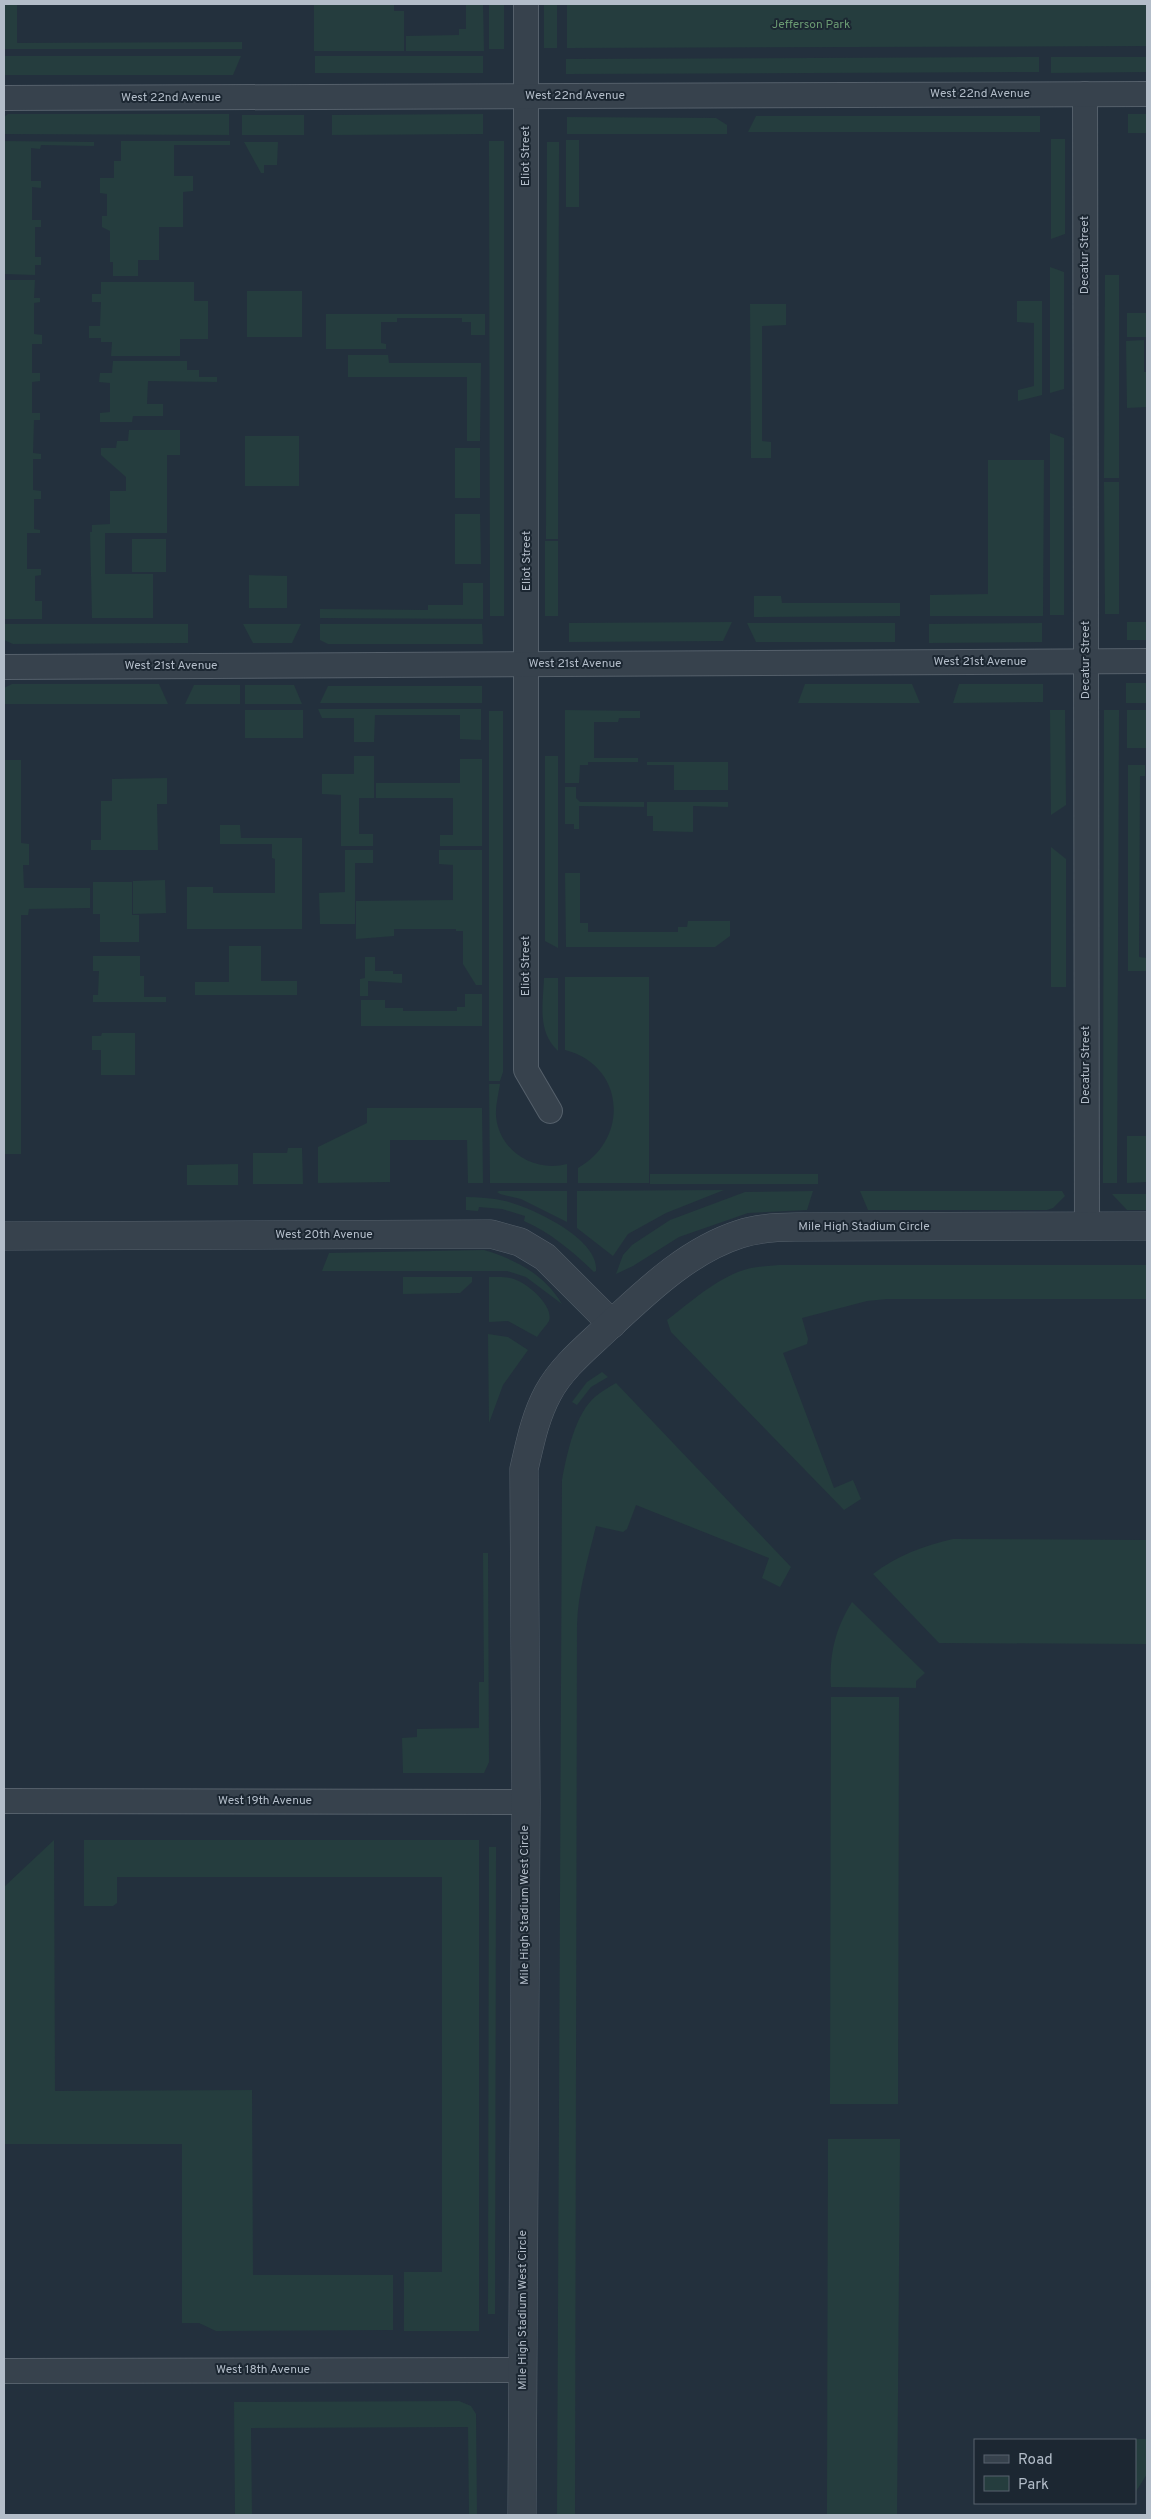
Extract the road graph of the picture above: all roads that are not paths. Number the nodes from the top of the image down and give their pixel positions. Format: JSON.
{"nodes":[{"id":1,"x":526,"y":4,"type":"edge"},
{"id":2,"x":1085,"y":94,"type":"junction"},
{"id":3,"x":1147,"y":94,"type":"edge"},
{"id":4,"x":526,"y":96,"type":"junction"},
{"id":5,"x":4,"y":98,"type":"edge"},
{"id":6,"x":1086,"y":661,"type":"junction"},
{"id":7,"x":1147,"y":661,"type":"edge"},
{"id":8,"x":527,"y":664,"type":"junction"},
{"id":9,"x":4,"y":667,"type":"edge"},
{"id":10,"x":550,"y":1111,"type":"dead end"},
{"id":11,"x":1087,"y":1226,"type":"junction"},
{"id":12,"x":1147,"y":1226,"type":"edge"},
{"id":13,"x":4,"y":1236,"type":"edge"},
{"id":14,"x":612,"y":1324,"type":"junction"},
{"id":15,"x":4,"y":1800,"type":"edge"},
{"id":16,"x":526,"y":1802,"type":"junction"},
{"id":17,"x":523,"y":2370,"type":"junction"},
{"id":18,"x":4,"y":2371,"type":"edge"},
{"id":19,"x":522,"y":2515,"type":"edge"}],
"edges":[{"from":1,"to":4,"type":"street","name":"Eliot Street"},
{"from":2,"to":3,"type":"street","name":"West 22nd Avenue"},
{"from":2,"to":4,"type":"street","name":"West 22nd Avenue"},
{"from":2,"to":6,"type":"street","name":"Decatur Street"},
{"from":4,"to":5,"type":"street","name":"West 22nd Avenue"},
{"from":4,"to":8,"type":"street","name":"Eliot Street"},
{"from":6,"to":7,"type":"street","name":"West 21st Avenue"},
{"from":6,"to":8,"type":"street","name":"West 21st Avenue"},
{"from":6,"to":11,"type":"street","name":"Decatur Street"},
{"from":8,"to":9,"type":"street","name":"West 21st Avenue"},
{"from":8,"to":10,"type":"street","name":"Eliot Street"},
{"from":11,"to":12,"type":"street","name":"Mile High Stadium Circle"},
{"from":11,"to":14,"type":"street","name":"Mile High Stadium Circle"},
{"from":13,"to":14,"type":"street","name":"West 20th Avenue"},
{"from":14,"to":16,"type":"street","name":"Mile High Stadium West Circle"},
{"from":15,"to":16,"type":"street","name":"West 19th Avenue"},
{"from":16,"to":17,"type":"street","name":"Mile High Stadium West Circle"},
{"from":17,"to":18,"type":"street","name":"West 18th Avenue"},
{"from":17,"to":19,"type":"street","name":"Mile High Stadium West Circle"}]}
